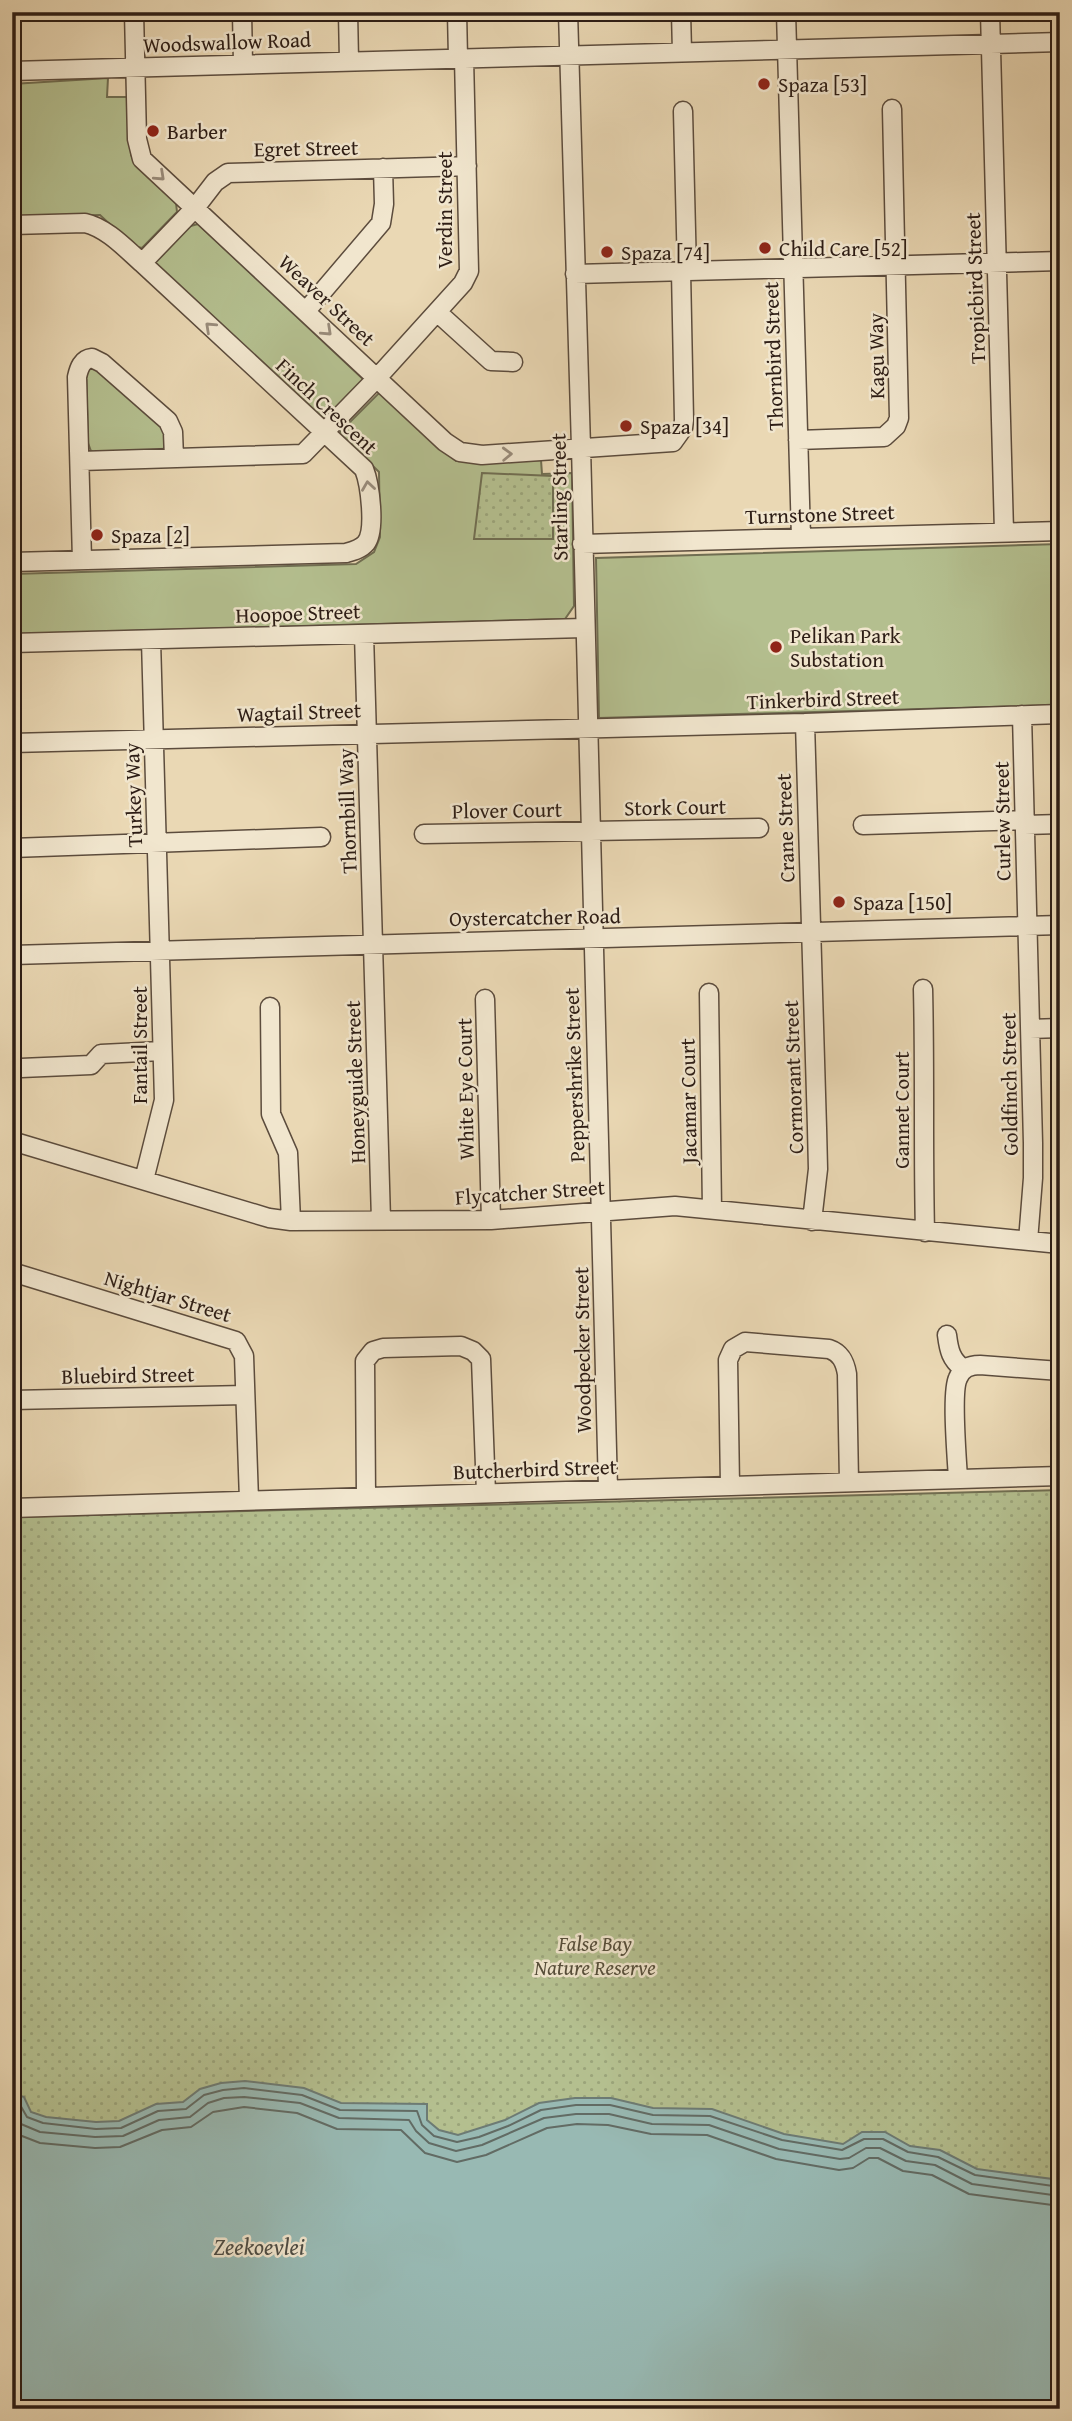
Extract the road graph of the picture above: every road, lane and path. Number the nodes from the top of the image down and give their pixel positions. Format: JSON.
{"nodes":[{"id":1,"x":134,"y":12,"type":"edge"},
{"id":2,"x":242,"y":12,"type":"edge"},
{"id":3,"x":348,"y":12,"type":"edge"},
{"id":4,"x":457,"y":12,"type":"edge"},
{"id":5,"x":568,"y":12,"type":"edge"},
{"id":6,"x":681,"y":12,"type":"edge"},
{"id":7,"x":786,"y":12,"type":"edge"},
{"id":8,"x":990,"y":12,"type":"edge"},
{"id":9,"x":1060,"y":42,"type":"edge"},
{"id":10,"x":991,"y":43,"type":"junction"},
{"id":11,"x":787,"y":48,"type":"junction"},
{"id":12,"x":682,"y":52,"type":"junction"},
{"id":13,"x":569,"y":54,"type":"junction"},
{"id":14,"x":461,"y":58,"type":"junction"},
{"id":15,"x":349,"y":61,"type":"junction"},
{"id":16,"x":243,"y":64,"type":"junction"},
{"id":17,"x":135,"y":68,"type":"junction"},
{"id":18,"x":12,"y":71,"type":"edge"},
{"id":19,"x":892,"y":109,"type":"dead end"},
{"id":20,"x":683,"y":111,"type":"dead end"},
{"id":21,"x":467,"y":166,"type":"junction"},
{"id":22,"x":383,"y":169,"type":"junction"},
{"id":23,"x":195,"y":208,"type":"junction"},
{"id":24,"x":12,"y":225,"type":"edge"},
{"id":25,"x":1060,"y":261,"type":"edge"},
{"id":26,"x":997,"y":262,"type":"junction"},
{"id":27,"x":142,"y":263,"type":"junction"},
{"id":28,"x":897,"y":266,"type":"junction"},
{"id":29,"x":793,"y":268,"type":"junction"},
{"id":30,"x":684,"y":271,"type":"junction"},
{"id":31,"x":575,"y":274,"type":"junction"},
{"id":32,"x":306,"y":311,"type":"junction"},
{"id":33,"x":437,"y":312,"type":"junction"},
{"id":34,"x":513,"y":362,"type":"dead end"},
{"id":35,"x":377,"y":378,"type":"junction"},
{"id":36,"x":323,"y":433,"type":"junction"},
{"id":37,"x":798,"y":440,"type":"junction"},
{"id":38,"x":581,"y":447,"type":"junction"},
{"id":39,"x":174,"y":458,"type":"junction"},
{"id":40,"x":81,"y":461,"type":"junction"},
{"id":41,"x":1060,"y":531,"type":"edge"},
{"id":42,"x":1004,"y":532,"type":"junction"},
{"id":43,"x":801,"y":537,"type":"junction"},
{"id":44,"x":582,"y":544,"type":"junction"},
{"id":45,"x":82,"y":560,"type":"junction"},
{"id":46,"x":12,"y":562,"type":"edge"},
{"id":47,"x":584,"y":628,"type":"junction"},
{"id":48,"x":365,"y":634,"type":"junction"},
{"id":49,"x":151,"y":639,"type":"junction"},
{"id":50,"x":12,"y":643,"type":"edge"},
{"id":51,"x":1060,"y":714,"type":"edge"},
{"id":52,"x":1022,"y":715,"type":"junction"},
{"id":53,"x":805,"y":723,"type":"junction"},
{"id":54,"x":587,"y":727,"type":"junction"},
{"id":55,"x":367,"y":733,"type":"junction"},
{"id":56,"x":153,"y":739,"type":"junction"},
{"id":57,"x":12,"y":743,"type":"edge"},
{"id":58,"x":1025,"y":822,"type":"junction"},
{"id":59,"x":1060,"y":824,"type":"edge"},
{"id":60,"x":863,"y":825,"type":"dead end"},
{"id":61,"x":759,"y":828,"type":"dead end"},
{"id":62,"x":591,"y":832,"type":"junction"},
{"id":63,"x":424,"y":834,"type":"dead end"},
{"id":64,"x":321,"y":837,"type":"dead end"},
{"id":65,"x":157,"y":844,"type":"junction"},
{"id":66,"x":12,"y":848,"type":"edge"},
{"id":67,"x":1060,"y":925,"type":"edge"},
{"id":68,"x":1027,"y":926,"type":"junction"},
{"id":69,"x":811,"y":932,"type":"junction"},
{"id":70,"x":592,"y":938,"type":"junction"},
{"id":71,"x":374,"y":944,"type":"junction"},
{"id":72,"x":160,"y":950,"type":"junction"},
{"id":73,"x":12,"y":955,"type":"edge"},
{"id":74,"x":923,"y":989,"type":"dead end"},
{"id":75,"x":709,"y":993,"type":"dead end"},
{"id":76,"x":485,"y":999,"type":"dead end"},
{"id":77,"x":270,"y":1007,"type":"dead end"},
{"id":78,"x":1060,"y":1028,"type":"edge"},
{"id":79,"x":1030,"y":1029,"type":"junction"},
{"id":80,"x":162,"y":1051,"type":"junction"},
{"id":81,"x":21,"y":1068,"type":"dead end"},
{"id":82,"x":12,"y":1141,"type":"edge"},
{"id":83,"x":144,"y":1180,"type":"junction"},
{"id":84,"x":712,"y":1209,"type":"junction"},
{"id":85,"x":602,"y":1210,"type":"junction"},
{"id":86,"x":382,"y":1220,"type":"junction"},
{"id":87,"x":491,"y":1220,"type":"junction"},
{"id":88,"x":291,"y":1221,"type":"junction"},
{"id":89,"x":812,"y":1221,"type":"junction"},
{"id":90,"x":925,"y":1232,"type":"junction"},
{"id":91,"x":1028,"y":1241,"type":"junction"},
{"id":92,"x":1060,"y":1244,"type":"edge"},
{"id":93,"x":12,"y":1272,"type":"edge"},
{"id":94,"x":947,"y":1335,"type":"dead end"},
{"id":95,"x":963,"y":1369,"type":"junction"},
{"id":96,"x":1060,"y":1371,"type":"edge"},
{"id":97,"x":245,"y":1395,"type":"junction"},
{"id":98,"x":12,"y":1401,"type":"edge"},
{"id":99,"x":1060,"y":1476,"type":"edge"},
{"id":100,"x":958,"y":1479,"type":"junction"},
{"id":101,"x":849,"y":1482,"type":"junction"},
{"id":102,"x":730,"y":1486,"type":"junction"},
{"id":103,"x":608,"y":1489,"type":"junction"},
{"id":104,"x":486,"y":1493,"type":"junction"},
{"id":105,"x":366,"y":1497,"type":"junction"},
{"id":106,"x":248,"y":1500,"type":"junction"},
{"id":107,"x":12,"y":1507,"type":"edge"}],
"edges":[{"from":1,"to":17,"type":"street","name":"Weaver Street"},
{"from":2,"to":16,"type":"street"},
{"from":3,"to":15,"type":"street"},
{"from":4,"to":14,"type":"street","name":"Verdin Street"},
{"from":5,"to":13,"type":"street","name":"Starling Street"},
{"from":6,"to":12,"type":"street"},
{"from":7,"to":11,"type":"street","name":"Thornbird Street"},
{"from":8,"to":10,"type":"street","name":"Tropicbird Street"},
{"from":9,"to":10,"type":"street","name":"Woodswallow Road"},
{"from":10,"to":11,"type":"street","name":"Woodswallow Road"},
{"from":10,"to":26,"type":"street","name":"Tropicbird Street"},
{"from":11,"to":12,"type":"street","name":"Woodswallow Road"},
{"from":11,"to":29,"type":"street","name":"Thornbird Street"},
{"from":12,"to":13,"type":"street","name":"Woodswallow Road"},
{"from":13,"to":14,"type":"street","name":"Woodswallow Road"},
{"from":13,"to":31,"type":"street","name":"Starling Street"},
{"from":14,"to":15,"type":"street","name":"Woodswallow Road"},
{"from":14,"to":21,"type":"street","name":"Verdin Street"},
{"from":15,"to":16,"type":"street","name":"Woodswallow Road"},
{"from":16,"to":17,"type":"street","name":"Woodswallow Road"},
{"from":17,"to":18,"type":"street","name":"Woodswallow Road"},
{"from":17,"to":23,"type":"street","name":"Weaver Street","one_way":true},
{"from":19,"to":28,"type":"street","name":"Kagu Way"},
{"from":20,"to":30,"type":"street"},
{"from":21,"to":22,"type":"street","name":"Egret Street"},
{"from":21,"to":33,"type":"street","name":"Verdin Street"},
{"from":22,"to":23,"type":"street","name":"Egret Street"},
{"from":22,"to":32,"type":"street"},
{"from":23,"to":27,"type":"street","name":"Egret Street"},
{"from":23,"to":32,"type":"street","name":"Weaver Street"},
{"from":24,"to":27,"type":"street","name":"Finch Crescent"},
{"from":25,"to":26,"type":"street"},
{"from":26,"to":28,"type":"street"},
{"from":26,"to":42,"type":"street","name":"Tropicbird Street"},
{"from":36,"to":27,"type":"street","name":"Finch Crescent","one_way":true},
{"from":28,"to":29,"type":"street"},
{"from":28,"to":37,"type":"street","name":"Kagu Way"},
{"from":29,"to":30,"type":"street"},
{"from":29,"to":37,"type":"street","name":"Thornbird Street"},
{"from":30,"to":31,"type":"street"},
{"from":30,"to":38,"type":"street","name":"Weaver Street"},
{"from":31,"to":38,"type":"street","name":"Starling Street"},
{"from":32,"to":35,"type":"street","name":"Weaver Street","one_way":true},
{"from":33,"to":34,"type":"street"},
{"from":33,"to":35,"type":"street","name":"Verdin Street"},
{"from":35,"to":36,"type":"street","name":"Verdin Street"},
{"from":35,"to":38,"type":"street","name":"Weaver Street","one_way":true},
{"from":36,"to":39,"type":"street","name":"Verdin Street"},
{"from":45,"to":36,"type":"street","name":"Finch Crescent","one_way":true},
{"from":37,"to":43,"type":"street","name":"Thornbird Street"},
{"from":38,"to":44,"type":"street","name":"Starling Street"},
{"from":39,"to":40,"type":"street","name":"Verdin Street"},
{"from":39,"to":40,"type":"street"},
{"from":40,"to":45,"type":"street"},
{"from":41,"to":42,"type":"street","name":"Turnstone Street"},
{"from":42,"to":43,"type":"street","name":"Turnstone Street"},
{"from":43,"to":44,"type":"street","name":"Turnstone Street"},
{"from":44,"to":47,"type":"street","name":"Starling Street"},
{"from":45,"to":46,"type":"street","name":"Finch Crescent"},
{"from":47,"to":48,"type":"street","name":"Hoopoe Street"},
{"from":47,"to":54,"type":"street","name":"Starling Street"},
{"from":48,"to":49,"type":"street","name":"Hoopoe Street"},
{"from":48,"to":55,"type":"street","name":"Thornbill Way"},
{"from":49,"to":50,"type":"street","name":"Hoopoe Street"},
{"from":49,"to":56,"type":"street","name":"Turkey Way"},
{"from":51,"to":52,"type":"street","name":"Tinkerbird Street"},
{"from":52,"to":53,"type":"street","name":"Tinkerbird Street"},
{"from":52,"to":58,"type":"street","name":"Curlew Street"},
{"from":53,"to":54,"type":"street","name":"Tinkerbird Street"},
{"from":53,"to":69,"type":"street","name":"Crane Street"},
{"from":54,"to":55,"type":"street","name":"Wagtail Street"},
{"from":54,"to":62,"type":"street","name":"Starling Street"},
{"from":55,"to":56,"type":"street","name":"Wagtail Street"},
{"from":55,"to":71,"type":"street","name":"Thornbill Way"},
{"from":56,"to":57,"type":"street","name":"Wagtail Street"},
{"from":56,"to":65,"type":"street","name":"Turkey Way"},
{"from":58,"to":59,"type":"street"},
{"from":58,"to":60,"type":"street"},
{"from":58,"to":68,"type":"street","name":"Curlew Street"},
{"from":61,"to":62,"type":"street","name":"Stork Court"},
{"from":62,"to":63,"type":"street","name":"Plover Court"},
{"from":62,"to":70,"type":"street","name":"Starling Street"},
{"from":64,"to":65,"type":"street"},
{"from":65,"to":66,"type":"street"},
{"from":65,"to":72,"type":"street","name":"Turkey Way"},
{"from":67,"to":68,"type":"street","name":"Oystercatcher Road"},
{"from":68,"to":69,"type":"street","name":"Oystercatcher Road"},
{"from":68,"to":79,"type":"street","name":"Goldfinch Street"},
{"from":69,"to":70,"type":"street","name":"Oystercatcher Road"},
{"from":69,"to":89,"type":"street","name":"Cormorant Street"},
{"from":70,"to":71,"type":"street","name":"Oystercatcher Road"},
{"from":70,"to":85,"type":"street","name":"Peppershrike Street"},
{"from":71,"to":72,"type":"street","name":"Oystercatcher Road"},
{"from":71,"to":86,"type":"street","name":"Honeyguide Street"},
{"from":72,"to":73,"type":"street","name":"Oystercatcher Road"},
{"from":72,"to":80,"type":"street","name":"Fantail Street"},
{"from":74,"to":90,"type":"street","name":"Gannet Court"},
{"from":75,"to":84,"type":"street","name":"Jacamar Court"},
{"from":76,"to":87,"type":"street","name":"White Eye Court"},
{"from":77,"to":88,"type":"street"},
{"from":78,"to":79,"type":"street"},
{"from":79,"to":91,"type":"street","name":"Goldfinch Street"},
{"from":80,"to":81,"type":"street"},
{"from":80,"to":83,"type":"street","name":"Fantail Street"},
{"from":82,"to":83,"type":"street","name":"Flycatcher Street"},
{"from":83,"to":88,"type":"street","name":"Flycatcher Street"},
{"from":84,"to":85,"type":"street","name":"Flycatcher Street"},
{"from":84,"to":89,"type":"street","name":"Flycatcher Street"},
{"from":85,"to":87,"type":"street","name":"Flycatcher Street"},
{"from":85,"to":103,"type":"street","name":"Woodpecker Street"},
{"from":86,"to":87,"type":"street","name":"Flycatcher Street"},
{"from":86,"to":88,"type":"street","name":"Flycatcher Street"},
{"from":89,"to":90,"type":"street","name":"Flycatcher Street"},
{"from":90,"to":91,"type":"street","name":"Flycatcher Street"},
{"from":91,"to":92,"type":"street","name":"Flycatcher Street"},
{"from":93,"to":97,"type":"street","name":"Nightjar Street"},
{"from":94,"to":95,"type":"street"},
{"from":95,"to":96,"type":"street"},
{"from":95,"to":100,"type":"street"},
{"from":97,"to":98,"type":"street","name":"Bluebird Street"},
{"from":97,"to":106,"type":"street","name":"Nightjar Street"},
{"from":99,"to":100,"type":"street","name":"Butcherbird Street"},
{"from":100,"to":101,"type":"street","name":"Butcherbird Street"},
{"from":101,"to":102,"type":"street","name":"Butcherbird Street"},
{"from":101,"to":102,"type":"street"},
{"from":102,"to":103,"type":"street","name":"Butcherbird Street"},
{"from":103,"to":104,"type":"street","name":"Butcherbird Street"},
{"from":104,"to":105,"type":"street","name":"Butcherbird Street"},
{"from":104,"to":105,"type":"street"},
{"from":105,"to":106,"type":"street","name":"Butcherbird Street"},
{"from":106,"to":107,"type":"street","name":"Butcherbird Street"}]}
